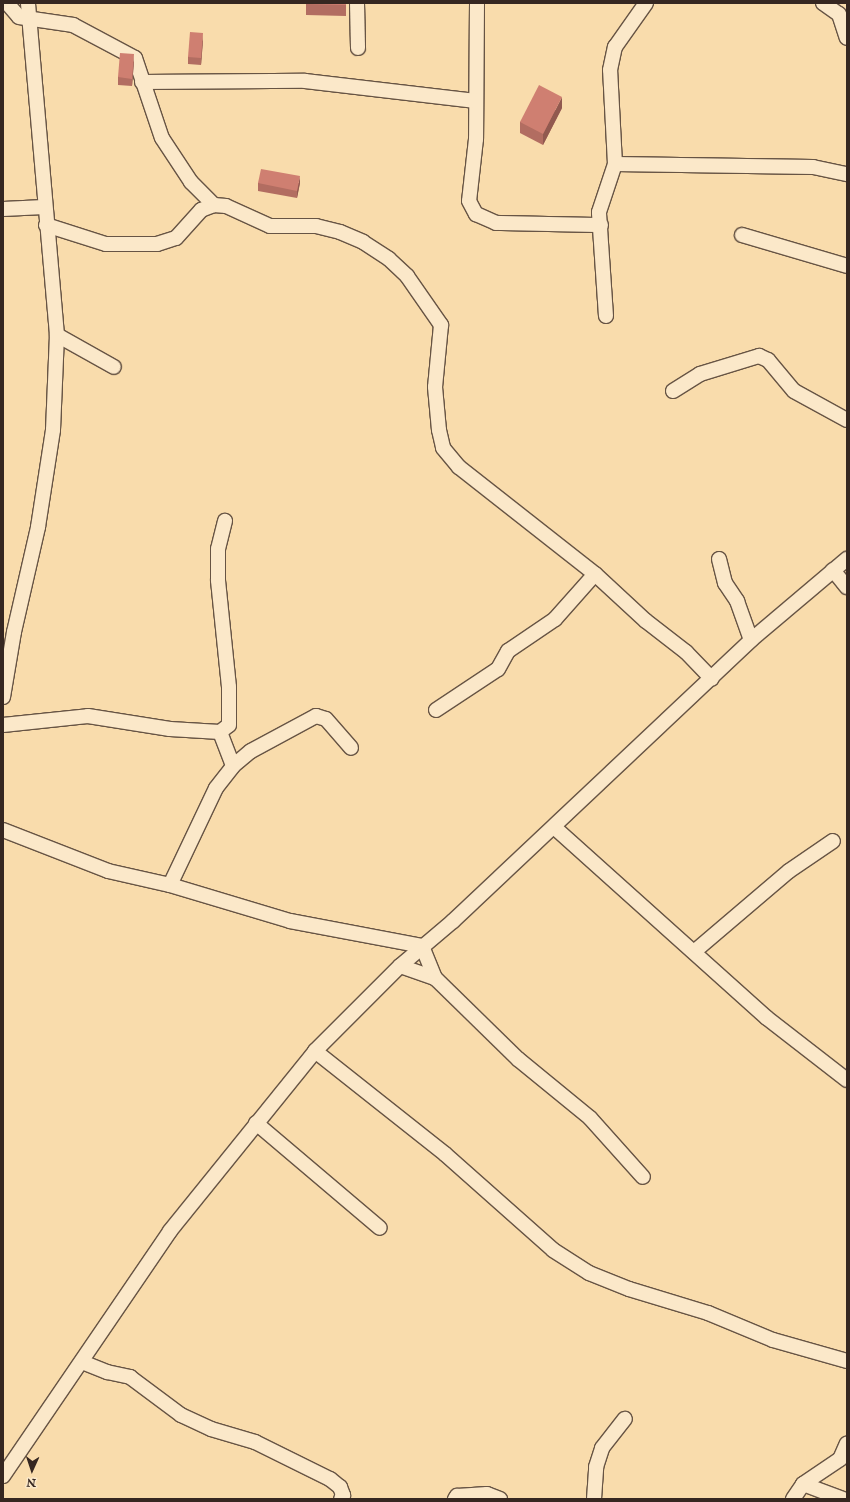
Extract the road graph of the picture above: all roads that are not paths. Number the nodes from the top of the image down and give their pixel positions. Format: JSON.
{"nodes":[{"id":1,"x":7,"y":3,"type":"edge"},
{"id":2,"x":28,"y":3,"type":"edge"},
{"id":3,"x":357,"y":3,"type":"edge"},
{"id":4,"x":477,"y":3,"type":"edge"},
{"id":5,"x":646,"y":3,"type":"edge"},
{"id":6,"x":823,"y":3,"type":"edge"},
{"id":7,"x":843,"y":13,"type":"edge"},
{"id":8,"x":30,"y":21,"type":"junction"},
{"id":9,"x":847,"y":38,"type":"edge"},
{"id":10,"x":358,"y":48,"type":"dead end"},
{"id":11,"x":142,"y":82,"type":"junction"},
{"id":12,"x":476,"y":101,"type":"junction"},
{"id":13,"x":615,"y":164,"type":"junction"},
{"id":14,"x":847,"y":174,"type":"edge"},
{"id":15,"x":214,"y":205,"type":"junction"},
{"id":16,"x":44,"y":207,"type":"junction"},
{"id":17,"x":3,"y":208,"type":"edge"},
{"id":18,"x":601,"y":225,"type":"junction"},
{"id":19,"x":46,"y":226,"type":"junction"},
{"id":20,"x":742,"y":235,"type":"dead end"},
{"id":21,"x":847,"y":266,"type":"edge"},
{"id":22,"x":606,"y":316,"type":"dead end"},
{"id":23,"x":56,"y":336,"type":"junction"},
{"id":24,"x":114,"y":367,"type":"dead end"},
{"id":25,"x":673,"y":391,"type":"dead end"},
{"id":26,"x":847,"y":420,"type":"edge"},
{"id":27,"x":226,"y":521,"type":"dead end"},
{"id":28,"x":719,"y":559,"type":"dead end"},
{"id":29,"x":847,"y":559,"type":"edge"},
{"id":30,"x":834,"y":570,"type":"junction"},
{"id":31,"x":595,"y":574,"type":"junction"},
{"id":32,"x":847,"y":586,"type":"edge"},
{"id":33,"x":751,"y":640,"type":"junction"},
{"id":34,"x":712,"y":679,"type":"junction"},
{"id":35,"x":3,"y":697,"type":"edge"},
{"id":36,"x":436,"y":710,"type":"dead end"},
{"id":37,"x":3,"y":725,"type":"edge"},
{"id":38,"x":220,"y":732,"type":"junction"},
{"id":39,"x":351,"y":748,"type":"dead end"},
{"id":40,"x":233,"y":766,"type":"junction"},
{"id":41,"x":554,"y":827,"type":"junction"},
{"id":42,"x":3,"y":830,"type":"edge"},
{"id":43,"x":833,"y":842,"type":"dead end"},
{"id":44,"x":170,"y":885,"type":"junction"},
{"id":45,"x":422,"y":946,"type":"junction"},
{"id":46,"x":695,"y":952,"type":"junction"},
{"id":47,"x":400,"y":966,"type":"junction"},
{"id":48,"x":435,"y":978,"type":"junction"},
{"id":49,"x":315,"y":1051,"type":"junction"},
{"id":50,"x":847,"y":1080,"type":"edge"},
{"id":51,"x":256,"y":1123,"type":"junction"},
{"id":52,"x":643,"y":1177,"type":"dead end"},
{"id":53,"x":380,"y":1228,"type":"dead end"},
{"id":54,"x":847,"y":1361,"type":"edge"},
{"id":55,"x":82,"y":1362,"type":"junction"},
{"id":56,"x":625,"y":1420,"type":"dead end"},
{"id":57,"x":847,"y":1444,"type":"edge"},
{"id":58,"x":3,"y":1476,"type":"edge"},
{"id":59,"x":803,"y":1484,"type":"junction"},
{"id":60,"x":341,"y":1499,"type":"edge"},
{"id":61,"x":455,"y":1499,"type":"edge"},
{"id":62,"x":500,"y":1499,"type":"edge"},
{"id":63,"x":594,"y":1499,"type":"edge"},
{"id":64,"x":794,"y":1499,"type":"edge"},
{"id":65,"x":843,"y":1499,"type":"edge"}],
"edges":[{"from":1,"to":8,"type":"street"},
{"from":2,"to":8,"type":"street"},
{"from":3,"to":10,"type":"street"},
{"from":4,"to":12,"type":"street"},
{"from":5,"to":13,"type":"street"},
{"from":6,"to":7,"type":"street"},
{"from":7,"to":9,"type":"street"},
{"from":8,"to":11,"type":"street"},
{"from":8,"to":16,"type":"street"},
{"from":11,"to":12,"type":"street"},
{"from":11,"to":15,"type":"street"},
{"from":12,"to":18,"type":"street"},
{"from":13,"to":14,"type":"street"},
{"from":13,"to":18,"type":"street"},
{"from":15,"to":19,"type":"street"},
{"from":15,"to":31,"type":"street"},
{"from":16,"to":17,"type":"street"},
{"from":16,"to":19,"type":"street"},
{"from":18,"to":22,"type":"street"},
{"from":19,"to":23,"type":"street"},
{"from":20,"to":21,"type":"street"},
{"from":23,"to":24,"type":"street"},
{"from":23,"to":35,"type":"street"},
{"from":25,"to":26,"type":"street"},
{"from":27,"to":38,"type":"street"},
{"from":28,"to":33,"type":"street"},
{"from":29,"to":30,"type":"street"},
{"from":30,"to":32,"type":"street"},
{"from":30,"to":33,"type":"street"},
{"from":31,"to":34,"type":"street"},
{"from":31,"to":36,"type":"street"},
{"from":33,"to":34,"type":"street"},
{"from":34,"to":41,"type":"street"},
{"from":37,"to":38,"type":"street"},
{"from":38,"to":40,"type":"street"},
{"from":39,"to":40,"type":"street"},
{"from":40,"to":44,"type":"street"},
{"from":41,"to":45,"type":"street"},
{"from":41,"to":46,"type":"street"},
{"from":42,"to":44,"type":"street"},
{"from":43,"to":46,"type":"street"},
{"from":44,"to":45,"type":"street"},
{"from":45,"to":47,"type":"street"},
{"from":45,"to":48,"type":"street"},
{"from":46,"to":50,"type":"street"},
{"from":47,"to":48,"type":"street"},
{"from":47,"to":49,"type":"street"},
{"from":48,"to":52,"type":"street"},
{"from":49,"to":51,"type":"street"},
{"from":49,"to":54,"type":"street"},
{"from":51,"to":53,"type":"street"},
{"from":51,"to":55,"type":"street"},
{"from":55,"to":58,"type":"street"},
{"from":55,"to":60,"type":"street"},
{"from":56,"to":63,"type":"street"},
{"from":57,"to":59,"type":"street"},
{"from":59,"to":64,"type":"street"},
{"from":59,"to":65,"type":"street"},
{"from":61,"to":62,"type":"street"}]}
